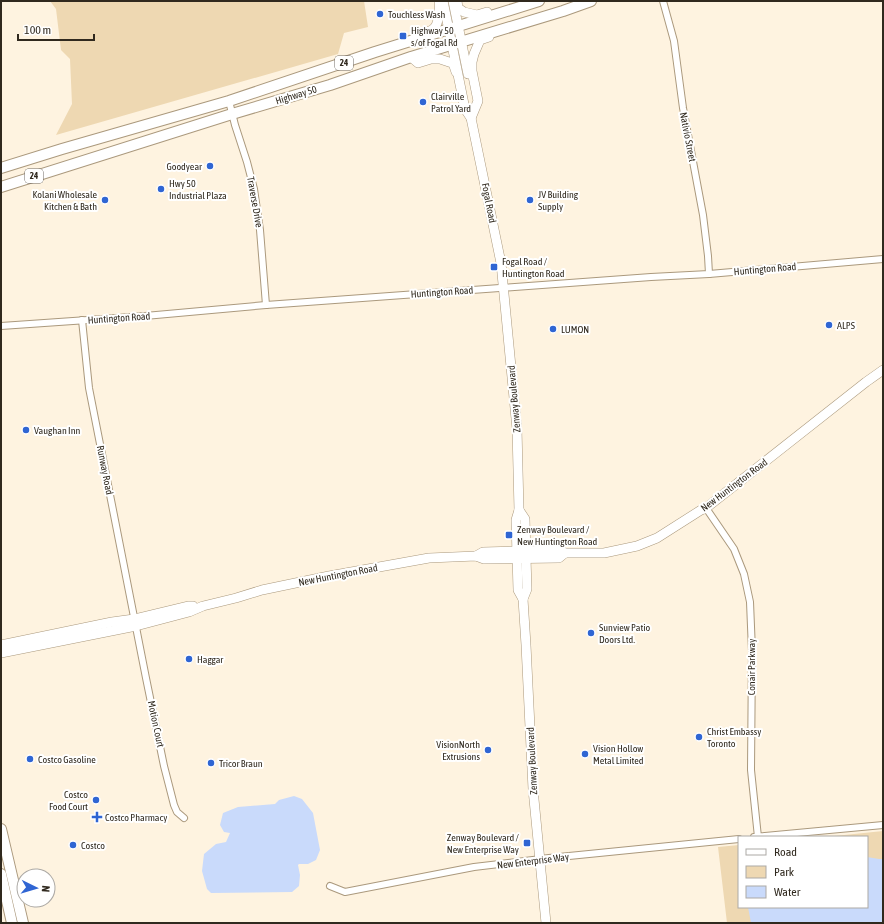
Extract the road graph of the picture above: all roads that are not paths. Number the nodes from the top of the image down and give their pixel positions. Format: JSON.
{"nodes":[{"id":1,"x":439,"y":1,"type":"edge"},
{"id":2,"x":443,"y":1,"type":"edge"},
{"id":3,"x":453,"y":1,"type":"edge"},
{"id":4,"x":457,"y":1,"type":"edge"},
{"id":5,"x":539,"y":1,"type":"edge"},
{"id":6,"x":591,"y":1,"type":"edge"},
{"id":7,"x":663,"y":1,"type":"edge"},
{"id":8,"x":524,"y":5,"type":"junction"},
{"id":9,"x":511,"y":26,"type":"junction"},
{"id":10,"x":454,"y":27,"type":"junction"},
{"id":11,"x":409,"y":42,"type":"junction"},
{"id":12,"x":457,"y":43,"type":"junction"},
{"id":13,"x":411,"y":57,"type":"junction"},
{"id":14,"x":229,"y":101,"type":"junction"},
{"id":15,"x":475,"y":108,"type":"junction"},
{"id":16,"x":465,"y":110,"type":"junction"},
{"id":17,"x":232,"y":114,"type":"junction"},
{"id":18,"x":471,"y":118,"type":"junction"},
{"id":19,"x":1,"y":168,"type":"edge"},
{"id":20,"x":1,"y":187,"type":"edge"},
{"id":21,"x":883,"y":259,"type":"edge"},
{"id":22,"x":709,"y":274,"type":"junction"},
{"id":23,"x":503,"y":288,"type":"junction"},
{"id":24,"x":266,"y":305,"type":"junction"},
{"id":25,"x":82,"y":320,"type":"junction"},
{"id":26,"x":1,"y":326,"type":"edge"},
{"id":27,"x":883,"y":370,"type":"edge"},
{"id":28,"x":706,"y":508,"type":"junction"},
{"id":29,"x":521,"y":555,"type":"junction"},
{"id":30,"x":135,"y":622,"type":"junction"},
{"id":31,"x":1,"y":645,"type":"edge"},
{"id":32,"x":1,"y":653,"type":"edge"},
{"id":33,"x":184,"y":818,"type":"dead end"},
{"id":34,"x":883,"y":825,"type":"edge"},
{"id":35,"x":1,"y":829,"type":"edge"},
{"id":36,"x":758,"y":836,"type":"edge"},
{"id":37,"x":768,"y":836,"type":"edge"},
{"id":38,"x":738,"y":838,"type":"edge"},
{"id":39,"x":540,"y":860,"type":"junction"},
{"id":40,"x":1,"y":874,"type":"edge"},
{"id":41,"x":330,"y":886,"type":"dead end"},
{"id":42,"x":12,"y":923,"type":"edge"},
{"id":43,"x":23,"y":923,"type":"edge"},
{"id":44,"x":546,"y":923,"type":"edge"}],
"edges":[{"from":1,"to":11,"type":"street"},
{"from":2,"to":10,"type":"street","name":"Fogal Road"},
{"from":3,"to":10,"type":"street","name":"Fogal Road"},
{"from":4,"to":8,"type":"street"},
{"from":5,"to":8,"type":"main road","name":"Highway 50","number":"24"},
{"from":6,"to":9,"type":"main road","name":"Highway 50","number":"24"},
{"from":7,"to":22,"type":"street","name":"Nativio Street"},
{"from":8,"to":10,"type":"main road","name":"Highway 50","number":"24"},
{"from":9,"to":12,"type":"main road","name":"Highway 50","number":"24"},
{"from":9,"to":15,"type":"street"},
{"from":10,"to":11,"type":"main road","name":"Highway 50","number":"24"},
{"from":10,"to":12,"type":"street","name":"Fogal Road"},
{"from":11,"to":14,"type":"main road","name":"Highway 50","number":"24"},
{"from":12,"to":13,"type":"main road","name":"Highway 50","number":"24"},
{"from":12,"to":15,"type":"street","name":"Fogal Road"},
{"from":12,"to":16,"type":"street","name":"Fogal Road"},
{"from":13,"to":16,"type":"street"},
{"from":13,"to":17,"type":"main road","name":"Highway 50","number":"24"},
{"from":14,"to":17,"type":"street","name":"Traverse Drive"},
{"from":14,"to":19,"type":"main road","name":"Highway 50","number":"24"},
{"from":15,"to":18,"type":"street"},
{"from":16,"to":18,"type":"street","name":"Fogal Road"},
{"from":17,"to":20,"type":"main road","name":"Highway 50","number":"24"},
{"from":17,"to":24,"type":"street","name":"Traverse Drive"},
{"from":18,"to":23,"type":"street","name":"Fogal Road"},
{"from":21,"to":22,"type":"street","name":"Huntington Road"},
{"from":22,"to":23,"type":"street","name":"Huntington Road"},
{"from":23,"to":24,"type":"street","name":"Huntington Road"},
{"from":23,"to":29,"type":"street","name":"Zenway Boulevard"},
{"from":24,"to":25,"type":"street","name":"Huntington Road"},
{"from":25,"to":26,"type":"street","name":"Huntington Road"},
{"from":25,"to":30,"type":"street","name":"Runway Road"},
{"from":27,"to":28,"type":"street","name":"New Huntington Road"},
{"from":28,"to":29,"type":"street","name":"New Huntington Road"},
{"from":28,"to":36,"type":"street","name":"Conair Parkway"},
{"from":29,"to":30,"type":"street","name":"New Huntington Road"},
{"from":29,"to":39,"type":"street","name":"Zenway Boulevard"},
{"from":30,"to":31,"type":"street","name":"New Huntington Road"},
{"from":30,"to":32,"type":"street","name":"New Huntington Road"},
{"from":30,"to":33,"type":"street","name":"Motion Court"},
{"from":34,"to":37,"type":"street"},
{"from":35,"to":43,"type":"main road"},
{"from":38,"to":39,"type":"street","name":"New Enterprise Way"},
{"from":39,"to":41,"type":"street","name":"New Enterprise Way"},
{"from":39,"to":44,"type":"street","name":"Zenway Boulevard"},
{"from":40,"to":42,"type":"main road"}]}
